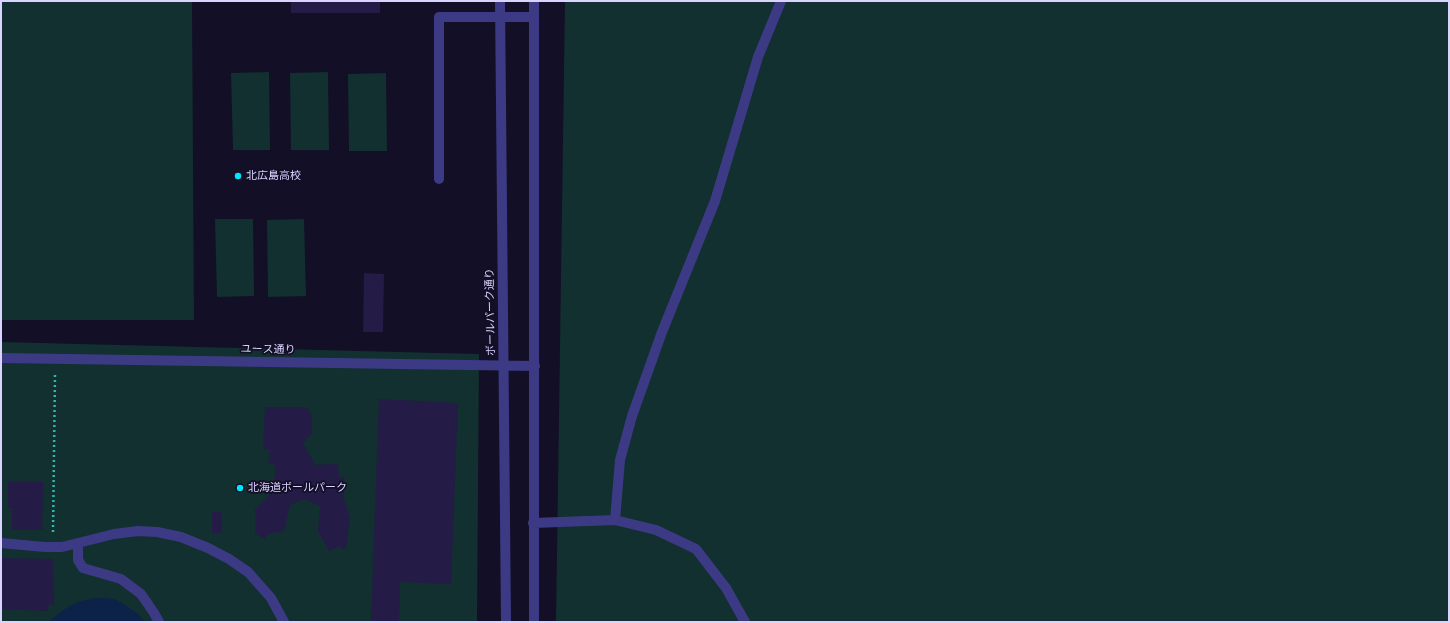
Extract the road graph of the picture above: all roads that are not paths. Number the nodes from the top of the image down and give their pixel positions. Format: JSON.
{"nodes":[{"id":1,"x":500,"y":1,"type":"edge"},
{"id":2,"x":534,"y":1,"type":"edge"},
{"id":3,"x":781,"y":1,"type":"edge"},
{"id":4,"x":500,"y":17,"type":"junction"},
{"id":5,"x":534,"y":17,"type":"junction"},
{"id":6,"x":439,"y":178,"type":"dead end"},
{"id":7,"x":1,"y":358,"type":"edge"},
{"id":8,"x":504,"y":366,"type":"junction"},
{"id":9,"x":535,"y":366,"type":"junction"},
{"id":10,"x":615,"y":520,"type":"junction"},
{"id":11,"x":533,"y":523,"type":"junction"},
{"id":12,"x":1,"y":543,"type":"edge"},
{"id":13,"x":78,"y":543,"type":"junction"},
{"id":14,"x":159,"y":622,"type":"edge"},
{"id":15,"x":284,"y":622,"type":"edge"},
{"id":16,"x":506,"y":622,"type":"edge"},
{"id":17,"x":534,"y":622,"type":"edge"},
{"id":18,"x":745,"y":622,"type":"edge"}],
"edges":[{"from":1,"to":4,"type":"street","name":"ボールパーク通り"},
{"from":2,"to":5,"type":"street"},
{"from":3,"to":10,"type":"street"},
{"from":4,"to":5,"type":"street"},
{"from":4,"to":6,"type":"street"},
{"from":4,"to":8,"type":"street","name":"ボールパーク通り"},
{"from":5,"to":9,"type":"street"},
{"from":7,"to":8,"type":"street","name":"ユース通り"},
{"from":8,"to":9,"type":"street","name":"ユース通り"},
{"from":8,"to":16,"type":"street","name":"ボールパーク通り"},
{"from":9,"to":11,"type":"street"},
{"from":10,"to":11,"type":"street"},
{"from":10,"to":18,"type":"street"},
{"from":11,"to":17,"type":"street"},
{"from":12,"to":13,"type":"street"},
{"from":13,"to":14,"type":"street"},
{"from":13,"to":15,"type":"street"}]}
